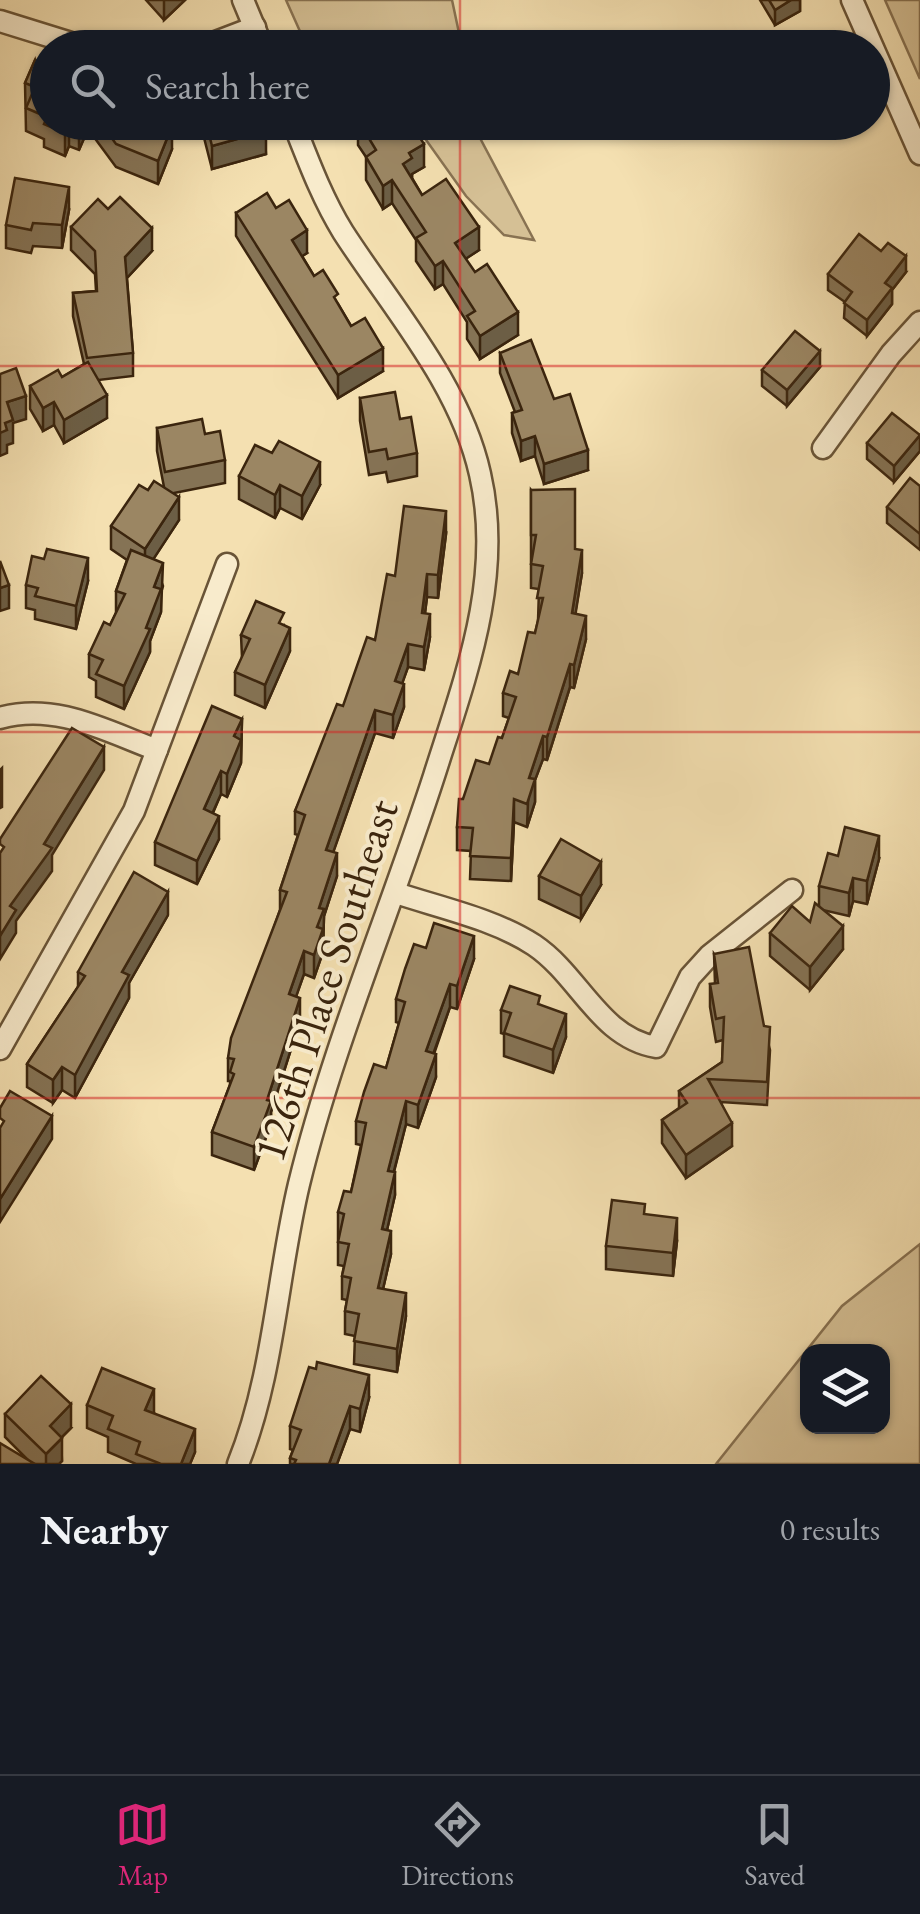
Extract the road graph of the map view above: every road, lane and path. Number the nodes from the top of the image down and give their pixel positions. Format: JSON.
{"nodes":[{"id":1,"x":242,"y":0,"type":"edge"},
{"id":2,"x":852,"y":0,"type":"edge"},
{"id":3,"x":0,"y":21,"type":"edge"},
{"id":4,"x":255,"y":27,"type":"junction"},
{"id":5,"x":30,"y":30,"type":"edge"},
{"id":6,"x":247,"y":30,"type":"edge"},
{"id":7,"x":256,"y":30,"type":"edge"},
{"id":8,"x":865,"y":30,"type":"edge"},
{"id":9,"x":890,"y":86,"type":"edge"},
{"id":10,"x":301,"y":140,"type":"edge"},
{"id":11,"x":920,"y":154,"type":"edge"},
{"id":12,"x":920,"y":322,"type":"edge"},
{"id":13,"x":823,"y":448,"type":"dead end"},
{"id":14,"x":228,"y":564,"type":"dead end"},
{"id":15,"x":0,"y":718,"type":"edge"},
{"id":16,"x":156,"y":750,"type":"junction"},
{"id":17,"x":792,"y":890,"type":"dead end"},
{"id":18,"x":396,"y":893,"type":"junction"},
{"id":19,"x":0,"y":1049,"type":"edge"},
{"id":20,"x":238,"y":1464,"type":"edge"}],
"edges":[{"from":1,"to":4,"type":"street"},
{"from":2,"to":8,"type":"street"},
{"from":3,"to":5,"type":"street"},
{"from":4,"to":6,"type":"street"},
{"from":4,"to":7,"type":"street"},
{"from":9,"to":11,"type":"street"},
{"from":10,"to":18,"type":"street","name":"126th Place Southeast"},
{"from":12,"to":13,"type":"street"},
{"from":14,"to":16,"type":"street"},
{"from":15,"to":16,"type":"street"},
{"from":16,"to":19,"type":"street"},
{"from":17,"to":18,"type":"street"},
{"from":18,"to":20,"type":"street","name":"126th Place Southeast"}]}
